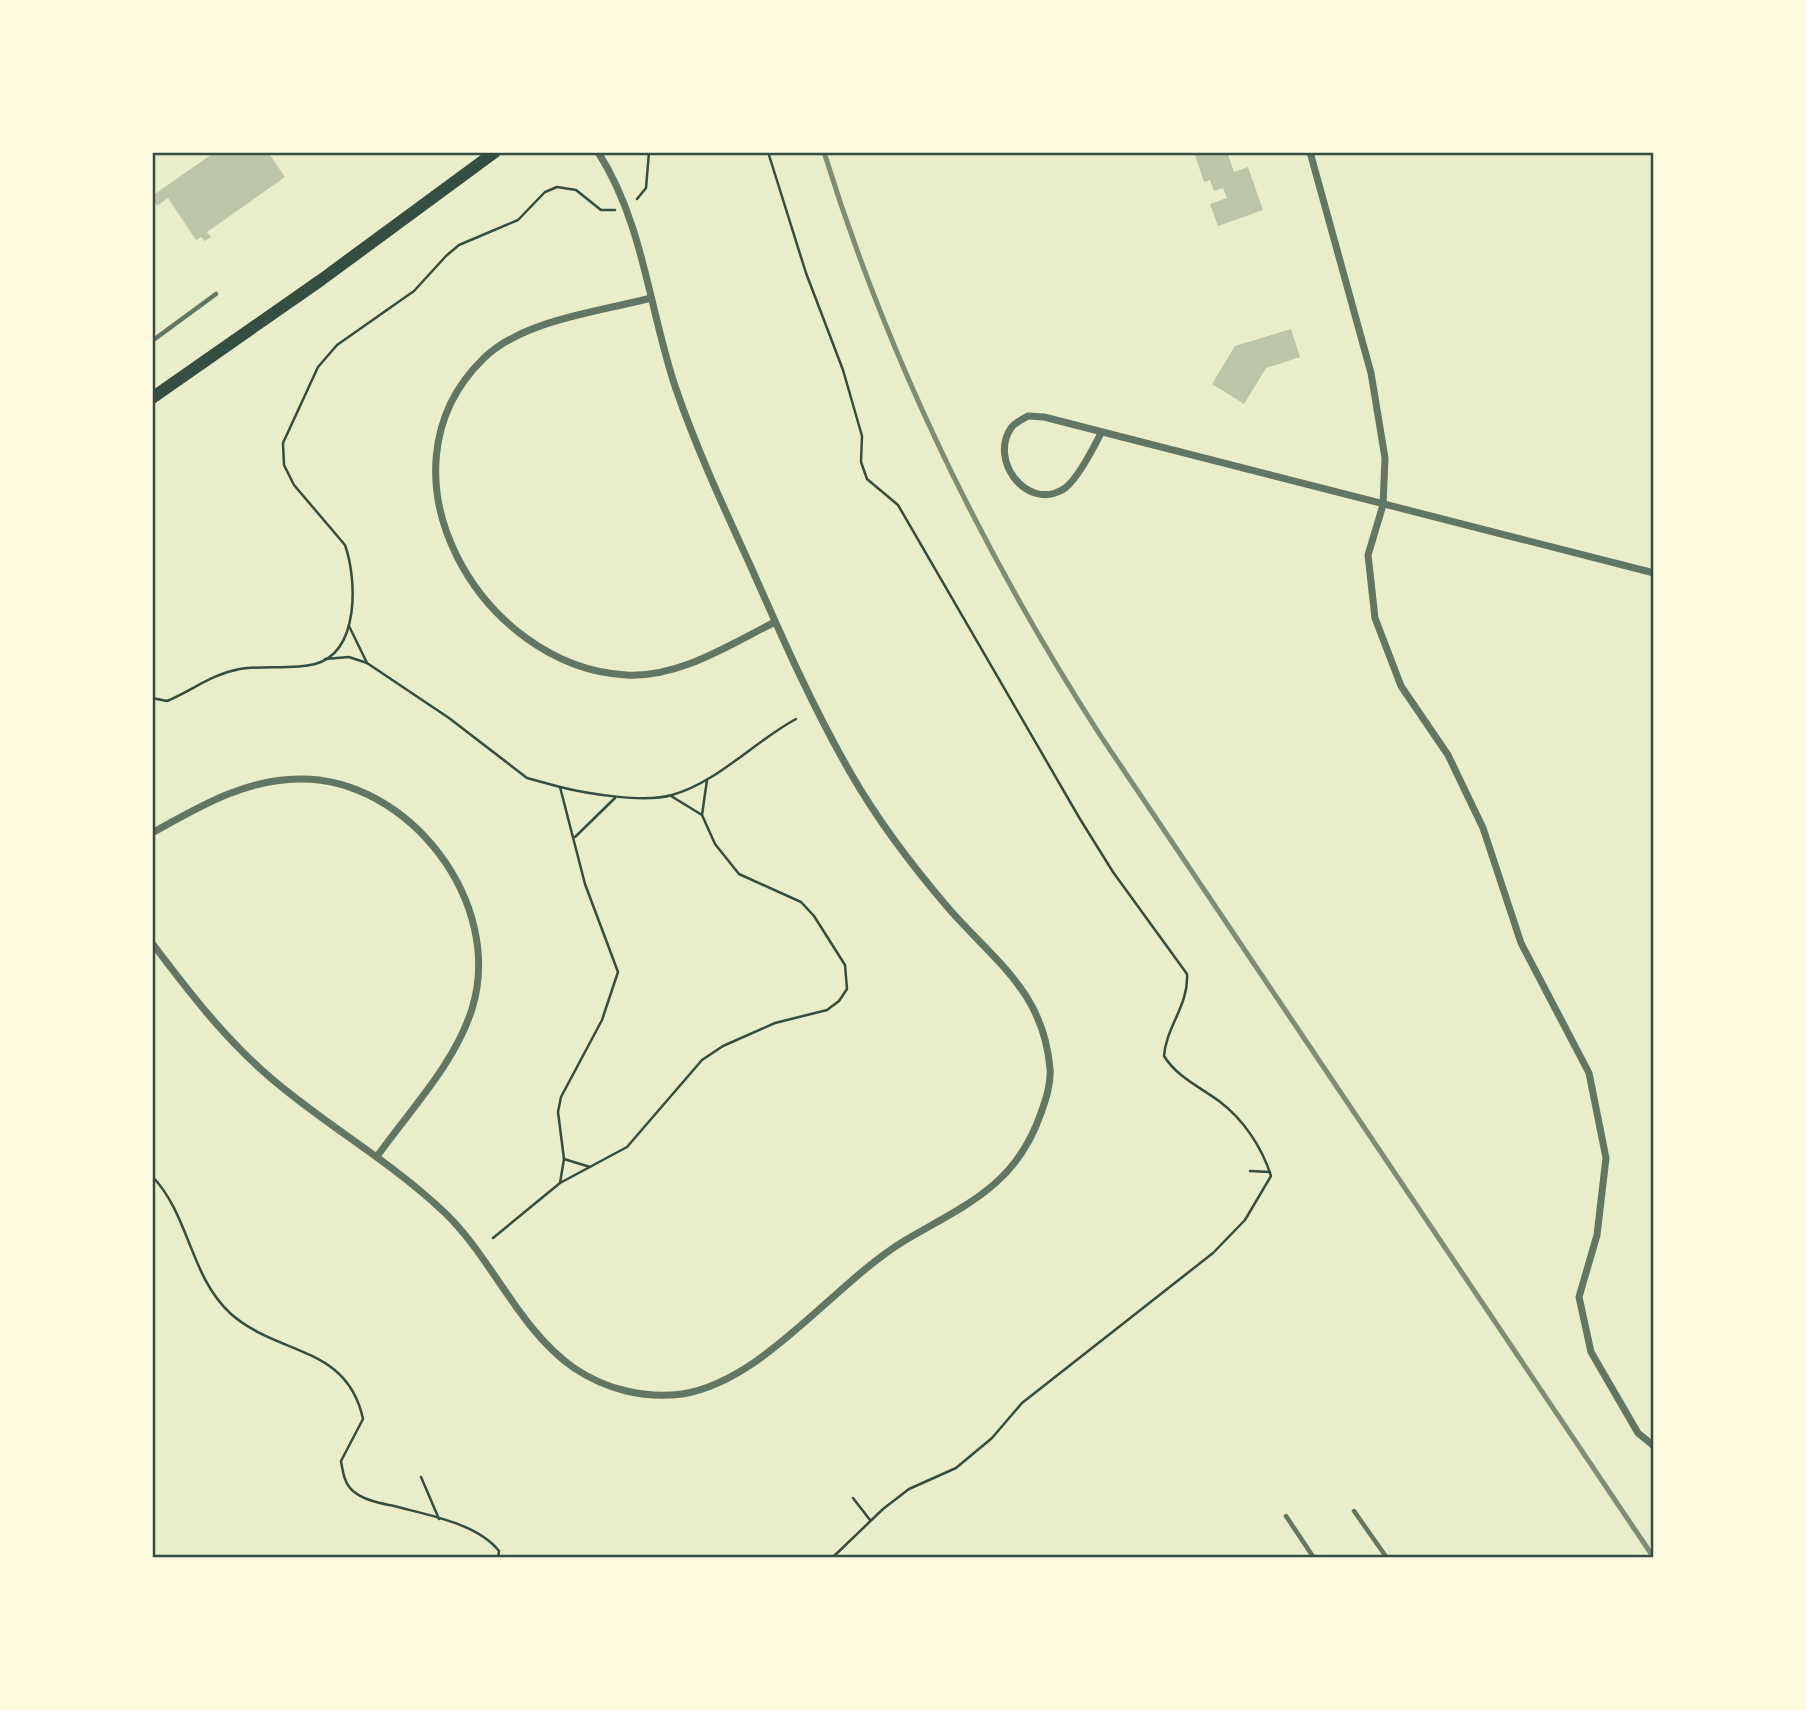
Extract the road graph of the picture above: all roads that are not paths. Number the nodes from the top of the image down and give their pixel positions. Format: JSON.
{"nodes":[{"id":1,"x":495,"y":152,"type":"edge"},
{"id":2,"x":598,"y":152,"type":"edge"},
{"id":3,"x":1310,"y":152,"type":"edge"},
{"id":4,"x":216,"y":294,"type":"dead end"},
{"id":5,"x":651,"y":298,"type":"junction"},
{"id":6,"x":152,"y":341,"type":"edge"},
{"id":7,"x":152,"y":398,"type":"edge"},
{"id":8,"x":1101,"y":433,"type":"junction"},
{"id":9,"x":1383,"y":505,"type":"junction"},
{"id":10,"x":1654,"y":573,"type":"edge"},
{"id":11,"x":775,"y":622,"type":"junction"},
{"id":12,"x":152,"y":833,"type":"edge"},
{"id":13,"x":152,"y":943,"type":"edge"},
{"id":14,"x":378,"y":1155,"type":"junction"},
{"id":15,"x":1654,"y":1447,"type":"edge"},
{"id":16,"x":1354,"y":1511,"type":"dead end"},
{"id":17,"x":1286,"y":1516,"type":"dead end"},
{"id":18,"x":1314,"y":1558,"type":"edge"},
{"id":19,"x":1387,"y":1558,"type":"edge"}],
"edges":[{"from":1,"to":7,"type":"main road"},
{"from":2,"to":5,"type":"street"},
{"from":3,"to":9,"type":"street"},
{"from":4,"to":6,"type":"lane"},
{"from":5,"to":11,"type":"street"},
{"from":5,"to":11,"type":"street"},
{"from":8,"to":8,"type":"street"},
{"from":8,"to":9,"type":"street"},
{"from":9,"to":10,"type":"street"},
{"from":9,"to":15,"type":"street"},
{"from":11,"to":14,"type":"street"},
{"from":12,"to":14,"type":"street"},
{"from":13,"to":14,"type":"street"},
{"from":16,"to":19,"type":"lane"},
{"from":17,"to":18,"type":"lane"}]}
